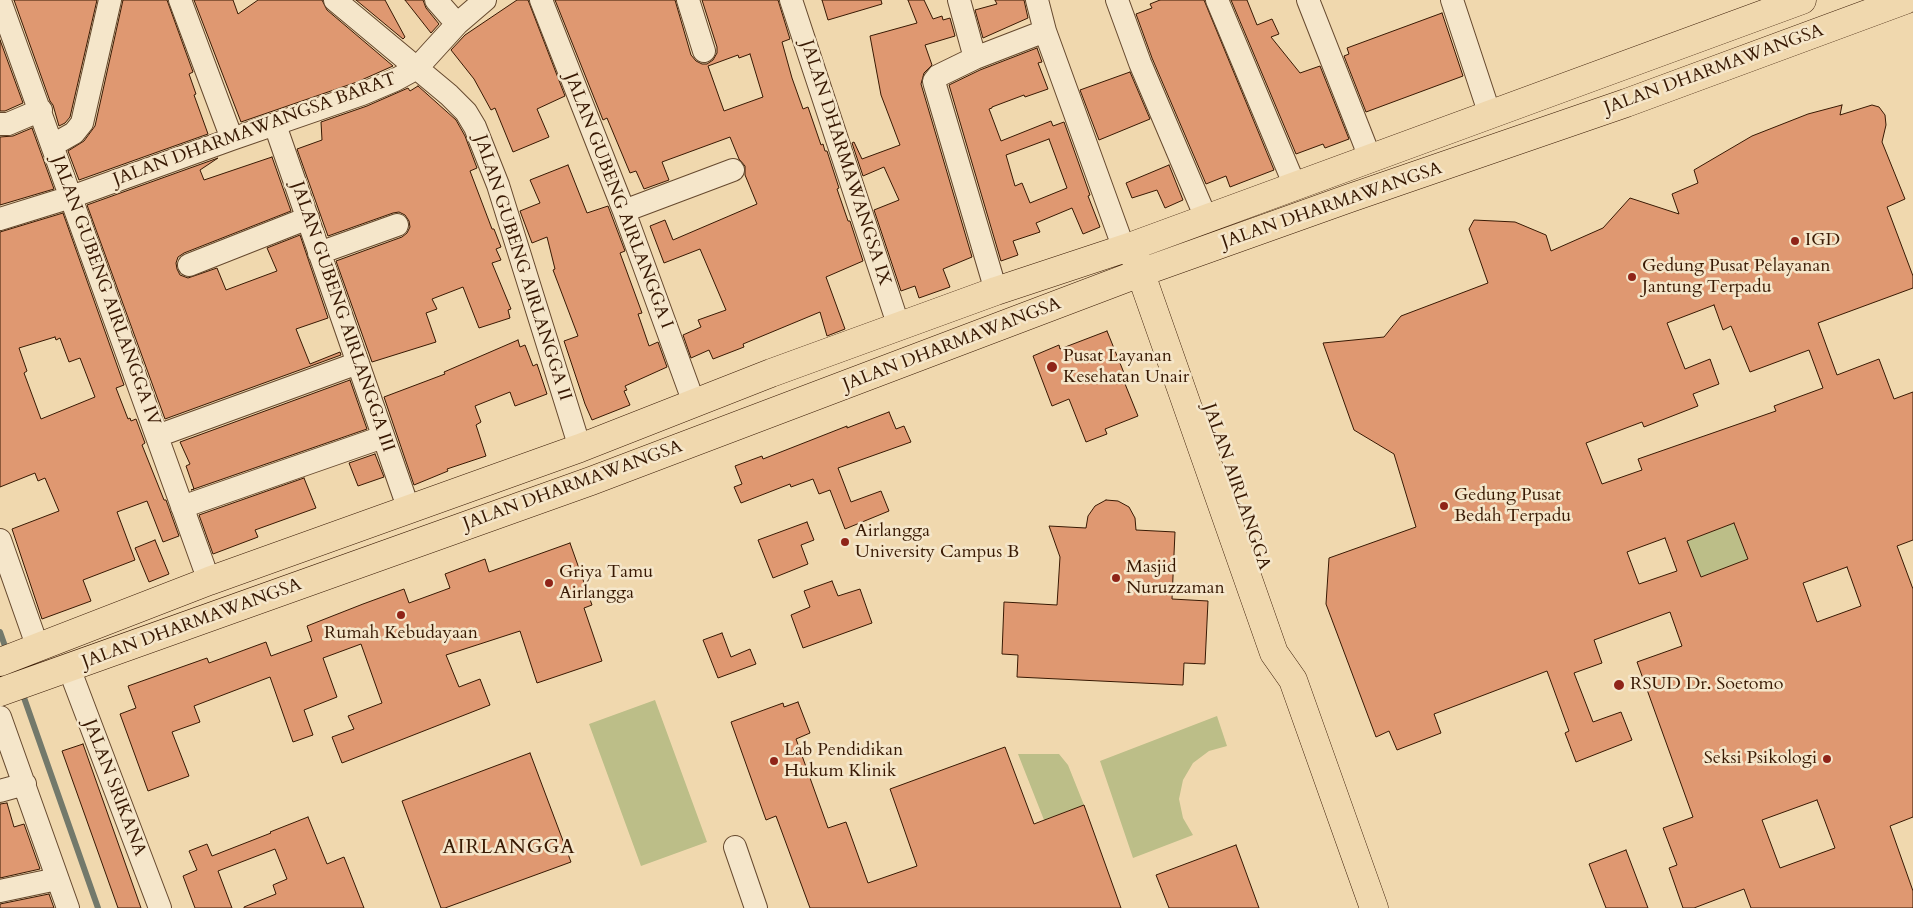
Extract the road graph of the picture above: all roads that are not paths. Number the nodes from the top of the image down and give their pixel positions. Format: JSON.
{"nodes":[{"id":1,"x":110,"y":0,"type":"edge"},
{"id":2,"x":180,"y":0,"type":"edge"},
{"id":3,"x":335,"y":0,"type":"edge"},
{"id":4,"x":436,"y":0,"type":"edge"},
{"id":5,"x":485,"y":0,"type":"edge"},
{"id":6,"x":541,"y":0,"type":"edge"},
{"id":7,"x":688,"y":0,"type":"edge"},
{"id":8,"x":791,"y":0,"type":"edge"},
{"id":9,"x":959,"y":0,"type":"edge"},
{"id":10,"x":1037,"y":0,"type":"edge"},
{"id":11,"x":1117,"y":0,"type":"edge"},
{"id":12,"x":1217,"y":0,"type":"edge"},
{"id":13,"x":1308,"y":0,"type":"edge"},
{"id":14,"x":1452,"y":0,"type":"edge"},
{"id":15,"x":1802,"y":0,"type":"edge"},
{"id":16,"x":1905,"y":0,"type":"edge"},
{"id":17,"x":0,"y":1,"type":"edge"},
{"id":18,"x":1858,"y":8,"type":"edge"},
{"id":19,"x":457,"y":24,"type":"junction"},
{"id":20,"x":1045,"y":30,"type":"junction"},
{"id":21,"x":704,"y":51,"type":"dead end"},
{"id":22,"x":975,"y":58,"type":"junction"},
{"id":23,"x":418,"y":68,"type":"junction"},
{"id":24,"x":1566,"y":87,"type":"junction"},
{"id":25,"x":41,"y":110,"type":"junction"},
{"id":26,"x":1490,"y":115,"type":"junction"},
{"id":27,"x":1578,"y":119,"type":"junction"},
{"id":28,"x":0,"y":124,"type":"edge"},
{"id":29,"x":276,"y":125,"type":"junction"},
{"id":30,"x":232,"y":139,"type":"junction"},
{"id":31,"x":53,"y":145,"type":"junction"},
{"id":32,"x":1368,"y":159,"type":"junction"},
{"id":33,"x":733,"y":170,"type":"dead end"},
{"id":34,"x":1295,"y":186,"type":"junction"},
{"id":35,"x":71,"y":197,"type":"junction"},
{"id":36,"x":624,"y":211,"type":"junction"},
{"id":37,"x":308,"y":218,"type":"junction"},
{"id":38,"x":1206,"y":218,"type":"junction"},
{"id":39,"x":0,"y":219,"type":"edge"},
{"id":40,"x":397,"y":225,"type":"dead end"},
{"id":41,"x":1135,"y":245,"type":"junction"},
{"id":42,"x":319,"y":253,"type":"junction"},
{"id":43,"x":189,"y":264,"type":"dead end"},
{"id":44,"x":1149,"y":270,"type":"junction"},
{"id":45,"x":996,"y":291,"type":"junction"},
{"id":46,"x":899,"y":327,"type":"junction"},
{"id":47,"x":358,"y":364,"type":"junction"},
{"id":48,"x":771,"y":373,"type":"junction"},
{"id":49,"x":694,"y":403,"type":"junction"},
{"id":50,"x":784,"y":408,"type":"junction"},
{"id":51,"x":157,"y":436,"type":"junction"},
{"id":52,"x":383,"y":436,"type":"junction"},
{"id":53,"x":580,"y":448,"type":"junction"},
{"id":54,"x":182,"y":507,"type":"junction"},
{"id":55,"x":408,"y":510,"type":"junction"},
{"id":56,"x":0,"y":540,"type":"edge"},
{"id":57,"x":209,"y":582,"type":"junction"},
{"id":58,"x":34,"y":650,"type":"junction"},
{"id":59,"x":0,"y":662,"type":"edge"},
{"id":60,"x":69,"y":668,"type":"junction"},
{"id":61,"x":0,"y":692,"type":"edge"},
{"id":62,"x":0,"y":716,"type":"edge"},
{"id":63,"x":25,"y":784,"type":"junction"},
{"id":64,"x":0,"y":791,"type":"edge"},
{"id":65,"x":735,"y":847,"type":"dead end"},
{"id":66,"x":57,"y":879,"type":"junction"},
{"id":67,"x":0,"y":892,"type":"edge"},
{"id":68,"x":68,"y":908,"type":"edge"},
{"id":69,"x":160,"y":908,"type":"edge"},
{"id":70,"x":756,"y":908,"type":"edge"},
{"id":71,"x":1374,"y":908,"type":"edge"}],
"edges":[{"from":1,"to":31,"type":"street"},
{"from":2,"to":30,"type":"street"},
{"from":3,"to":23,"type":"street","name":"JALAN GUBENG AIRLANGGA II"},
{"from":4,"to":19,"type":"street"},
{"from":5,"to":19,"type":"street","name":"JALAN DHARMAWANGSA BARAT"},
{"from":6,"to":36,"type":"street","name":"JALAN GUBENG AIRLANGGA I"},
{"from":7,"to":21,"type":"street"},
{"from":8,"to":46,"type":"street","name":"JALAN DHARMAWANGSA IX"},
{"from":9,"to":22,"type":"street"},
{"from":10,"to":20,"type":"street"},
{"from":11,"to":38,"type":"street"},
{"from":12,"to":34,"type":"street"},
{"from":13,"to":32,"type":"street"},
{"from":14,"to":26,"type":"street"},
{"from":15,"to":24,"type":"main road","name":"JALAN DHARMAWANGSA"},
{"from":16,"to":18,"type":"main road","name":"JALAN DHARMAWANGSA"},
{"from":17,"to":25,"type":"street","name":"JALAN GUBENG AIRLANGGA IV"},
{"from":18,"to":27,"type":"main road","name":"JALAN DHARMAWANGSA"},
{"from":19,"to":23,"type":"street","name":"JALAN DHARMAWANGSA BARAT"},
{"from":20,"to":22,"type":"street"},
{"from":20,"to":41,"type":"street"},
{"from":22,"to":45,"type":"street"},
{"from":23,"to":29,"type":"street","name":"JALAN DHARMAWANGSA BARAT"},
{"from":23,"to":53,"type":"street","name":"JALAN GUBENG AIRLANGGA II"},
{"from":24,"to":26,"type":"main road","name":"JALAN DHARMAWANGSA"},
{"from":24,"to":27,"type":"main road"},
{"from":25,"to":28,"type":"street"},
{"from":25,"to":31,"type":"street","name":"JALAN GUBENG AIRLANGGA IV"},
{"from":26,"to":32,"type":"main road","name":"JALAN DHARMAWANGSA"},
{"from":27,"to":44,"type":"main road","name":"JALAN DHARMAWANGSA"},
{"from":29,"to":30,"type":"street","name":"JALAN DHARMAWANGSA BARAT"},
{"from":29,"to":37,"type":"street","name":"JALAN GUBENG AIRLANGGA III"},
{"from":30,"to":35,"type":"street","name":"JALAN DHARMAWANGSA BARAT"},
{"from":31,"to":35,"type":"street","name":"JALAN GUBENG AIRLANGGA IV"},
{"from":32,"to":34,"type":"main road","name":"JALAN DHARMAWANGSA"},
{"from":33,"to":36,"type":"street"},
{"from":34,"to":38,"type":"main road","name":"JALAN DHARMAWANGSA"},
{"from":35,"to":39,"type":"street","name":"JALAN DHARMAWANGSA BARAT"},
{"from":35,"to":51,"type":"street","name":"JALAN GUBENG AIRLANGGA IV"},
{"from":36,"to":49,"type":"street","name":"JALAN GUBENG AIRLANGGA I"},
{"from":37,"to":42,"type":"street","name":"JALAN GUBENG AIRLANGGA III"},
{"from":37,"to":43,"type":"street"},
{"from":38,"to":41,"type":"main road","name":"JALAN DHARMAWANGSA"},
{"from":40,"to":42,"type":"street"},
{"from":41,"to":44,"type":"main road","name":"JALAN AIRLANGGA"},
{"from":41,"to":45,"type":"main road","name":"JALAN DHARMAWANGSA"},
{"from":42,"to":47,"type":"street","name":"JALAN GUBENG AIRLANGGA III"},
{"from":44,"to":50,"type":"main road","name":"JALAN DHARMAWANGSA"},
{"from":44,"to":71,"type":"main road","name":"JALAN AIRLANGGA"},
{"from":45,"to":46,"type":"main road","name":"JALAN DHARMAWANGSA"},
{"from":46,"to":48,"type":"main road","name":"JALAN DHARMAWANGSA"},
{"from":47,"to":51,"type":"street"},
{"from":47,"to":52,"type":"street","name":"JALAN GUBENG AIRLANGGA III"},
{"from":48,"to":49,"type":"main road","name":"JALAN DHARMAWANGSA"},
{"from":48,"to":50,"type":"main road"},
{"from":49,"to":53,"type":"main road","name":"JALAN DHARMAWANGSA"},
{"from":50,"to":60,"type":"main road","name":"JALAN DHARMAWANGSA"},
{"from":51,"to":54,"type":"street","name":"JALAN GUBENG AIRLANGGA IV"},
{"from":52,"to":54,"type":"street"},
{"from":52,"to":55,"type":"street","name":"JALAN GUBENG AIRLANGGA III"},
{"from":53,"to":55,"type":"main road","name":"JALAN DHARMAWANGSA"},
{"from":54,"to":57,"type":"street","name":"JALAN GUBENG AIRLANGGA IV"},
{"from":55,"to":57,"type":"main road","name":"JALAN DHARMAWANGSA"},
{"from":56,"to":58,"type":"street"},
{"from":57,"to":58,"type":"main road","name":"JALAN DHARMAWANGSA"},
{"from":58,"to":59,"type":"main road","name":"JALAN DHARMAWANGSA"},
{"from":60,"to":61,"type":"main road","name":"JALAN DHARMAWANGSA"},
{"from":60,"to":69,"type":"street","name":"JALAN SRIKANA"},
{"from":62,"to":63,"type":"street"},
{"from":63,"to":64,"type":"street"},
{"from":63,"to":66,"type":"street"},
{"from":65,"to":70,"type":"street"},
{"from":66,"to":67,"type":"street"},
{"from":66,"to":68,"type":"street"}]}
